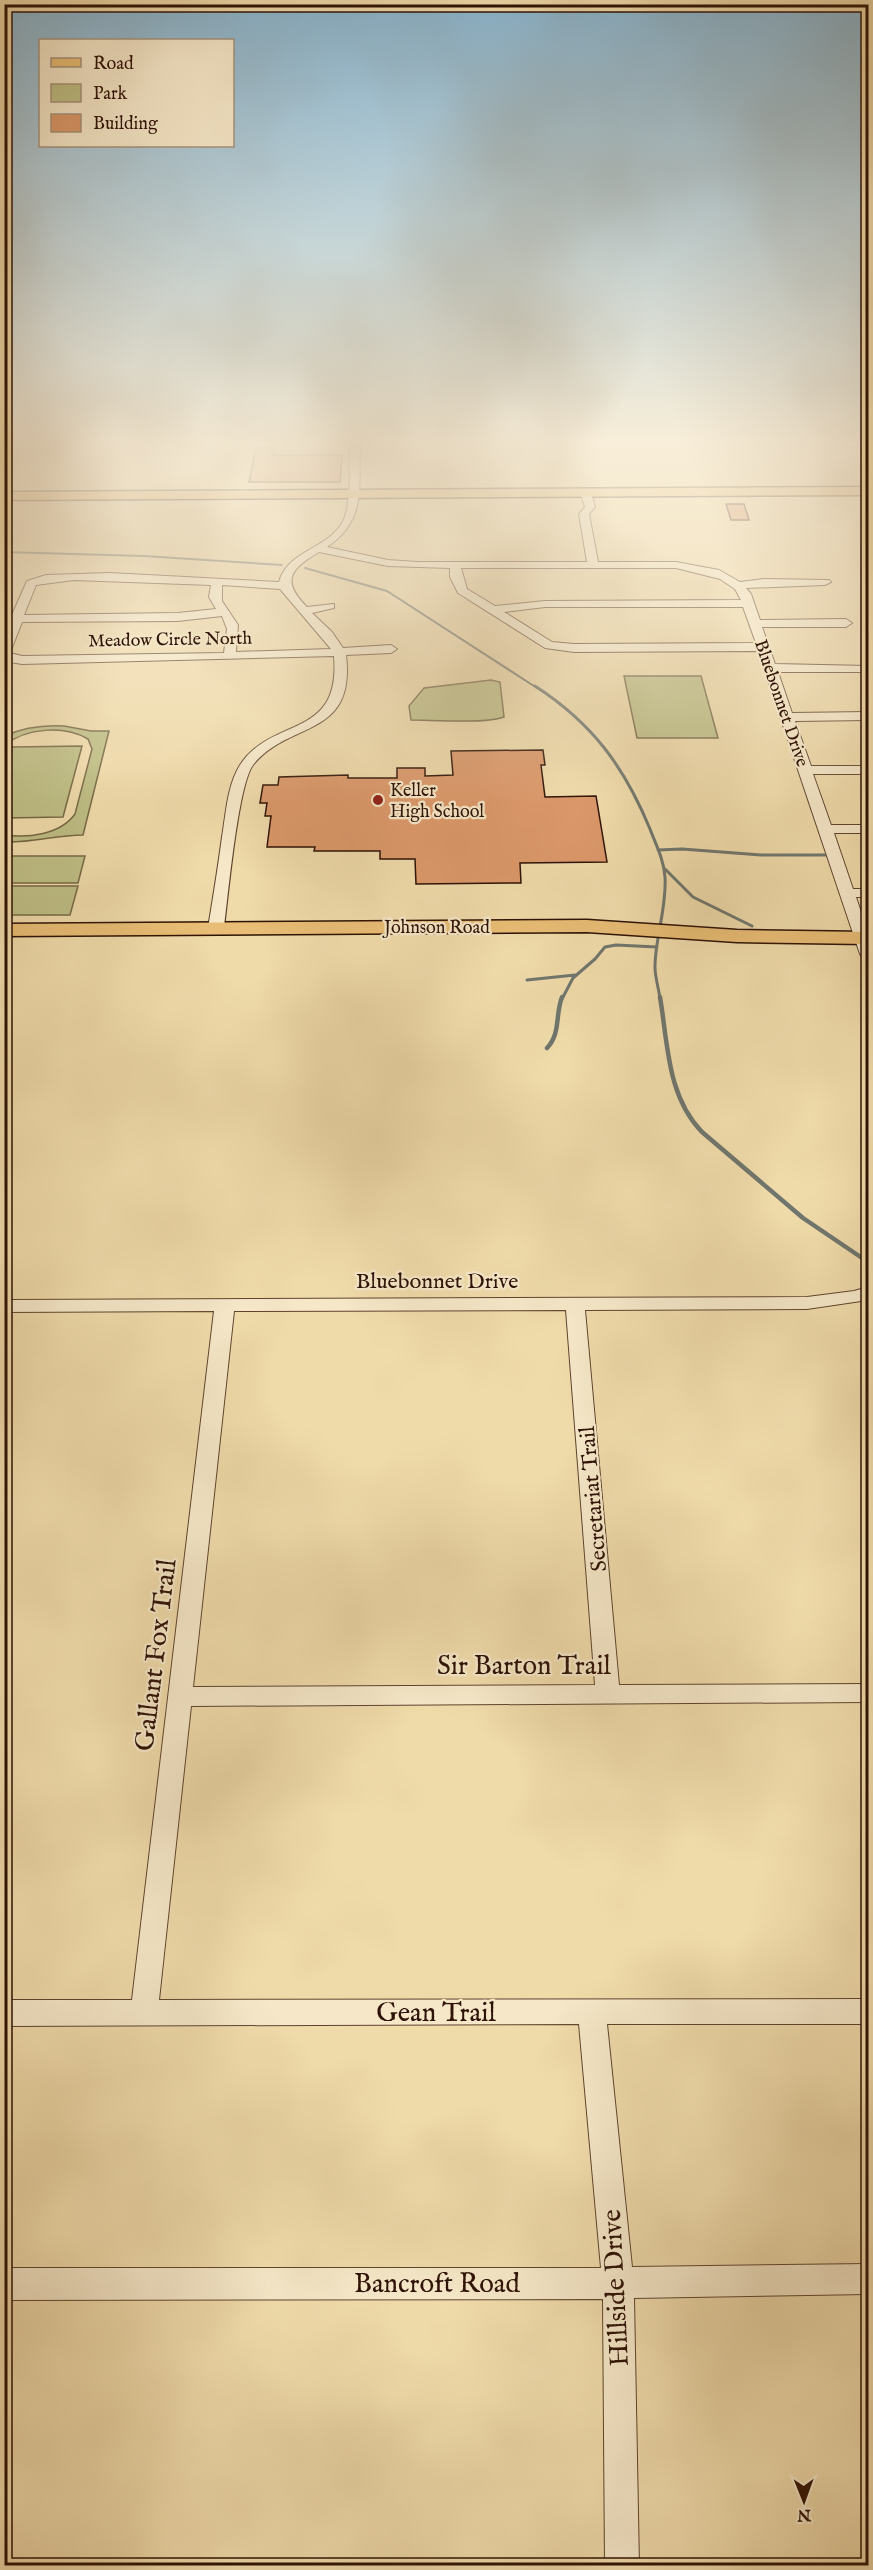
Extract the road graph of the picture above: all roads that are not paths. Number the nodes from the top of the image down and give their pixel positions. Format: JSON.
{"nodes":[{"id":1,"x":294,"y":565,"type":"edge"},
{"id":2,"x":431,"y":565,"type":"edge"},
{"id":3,"x":593,"y":565,"type":"joint"},
{"id":4,"x":455,"y":566,"type":"junction"},
{"id":5,"x":825,"y":582,"type":"dead end"},
{"id":6,"x":217,"y":583,"type":"junction"},
{"id":7,"x":740,"y":585,"type":"junction"},
{"id":8,"x":284,"y":586,"type":"junction"},
{"id":9,"x":748,"y":603,"type":"junction"},
{"id":10,"x":330,"y":606,"type":"dead end"},
{"id":11,"x":493,"y":610,"type":"junction"},
{"id":12,"x":305,"y":611,"type":"junction"},
{"id":13,"x":224,"y":612,"type":"junction"},
{"id":14,"x":10,"y":619,"type":"edge"},
{"id":15,"x":846,"y":623,"type":"dead end"},
{"id":16,"x":755,"y":624,"type":"junction"},
{"id":17,"x":762,"y":647,"type":"junction"},
{"id":18,"x":391,"y":649,"type":"dead end"},
{"id":19,"x":4,"y":653,"type":"edge"},
{"id":20,"x":339,"y":653,"type":"junction"},
{"id":21,"x":230,"y":656,"type":"junction"},
{"id":22,"x":770,"y":668,"type":"junction"},
{"id":23,"x":864,"y":668,"type":"dead end"},
{"id":24,"x":868,"y":716,"type":"edge"},
{"id":25,"x":787,"y":717,"type":"junction"},
{"id":26,"x":806,"y":770,"type":"junction"},
{"id":27,"x":868,"y":770,"type":"edge"},
{"id":28,"x":826,"y":829,"type":"junction"},
{"id":29,"x":868,"y":829,"type":"edge"},
{"id":30,"x":849,"y":893,"type":"junction"},
{"id":31,"x":868,"y":893,"type":"edge"},
{"id":32,"x":216,"y":928,"type":"junction"},
{"id":33,"x":4,"y":930,"type":"edge"},
{"id":34,"x":867,"y":943,"type":"edge"},
{"id":35,"x":868,"y":1293,"type":"edge"},
{"id":36,"x":575,"y":1304,"type":"junction"},
{"id":37,"x":225,"y":1305,"type":"junction"},
{"id":38,"x":4,"y":1306,"type":"edge"},
{"id":39,"x":868,"y":1693,"type":"edge"},
{"id":40,"x":608,"y":1695,"type":"junction"},
{"id":41,"x":181,"y":1697,"type":"junction"},
{"id":42,"x":592,"y":2011,"type":"junction"},
{"id":43,"x":868,"y":2011,"type":"edge"},
{"id":44,"x":4,"y":2013,"type":"edge"},
{"id":45,"x":144,"y":2013,"type":"junction"},
{"id":46,"x":868,"y":2280,"type":"edge"},
{"id":47,"x":618,"y":2283,"type":"junction"},
{"id":48,"x":4,"y":2284,"type":"edge"},
{"id":49,"x":622,"y":2565,"type":"edge"}],
"edges":[{"from":1,"to":8,"type":"street"},
{"from":2,"to":4,"type":"street"},
{"from":3,"to":4,"type":"street"},
{"from":3,"to":7,"type":"street"},
{"from":4,"to":11,"type":"street"},
{"from":5,"to":7,"type":"street"},
{"from":6,"to":8,"type":"street","name":"Meadow Circle North"},
{"from":6,"to":13,"type":"street"},
{"from":6,"to":14,"type":"street","name":"Meadow Circle North"},
{"from":7,"to":9,"type":"street","name":"Bluebonnet Drive"},
{"from":8,"to":12,"type":"street"},
{"from":9,"to":11,"type":"street"},
{"from":9,"to":16,"type":"street","name":"Bluebonnet Drive"},
{"from":10,"to":12,"type":"street"},
{"from":11,"to":17,"type":"street"},
{"from":12,"to":20,"type":"street"},
{"from":13,"to":14,"type":"street"},
{"from":13,"to":21,"type":"street"},
{"from":14,"to":19,"type":"street","name":"Meadow Circle North"},
{"from":15,"to":16,"type":"street"},
{"from":16,"to":17,"type":"street","name":"Bluebonnet Drive"},
{"from":17,"to":22,"type":"street","name":"Bluebonnet Drive"},
{"from":18,"to":20,"type":"street","name":"Meadow Circle North"},
{"from":19,"to":21,"type":"street","name":"Meadow Circle North"},
{"from":20,"to":21,"type":"street","name":"Meadow Circle North"},
{"from":20,"to":32,"type":"street"},
{"from":22,"to":23,"type":"street"},
{"from":22,"to":25,"type":"street","name":"Bluebonnet Drive"},
{"from":24,"to":25,"type":"street"},
{"from":25,"to":26,"type":"street","name":"Bluebonnet Drive"},
{"from":26,"to":27,"type":"street"},
{"from":26,"to":28,"type":"street","name":"Bluebonnet Drive"},
{"from":28,"to":29,"type":"street"},
{"from":28,"to":30,"type":"street","name":"Bluebonnet Drive"},
{"from":30,"to":31,"type":"street"},
{"from":30,"to":34,"type":"street","name":"Bluebonnet Drive"},
{"from":32,"to":33,"type":"main road","name":"Johnson Road"},
{"from":32,"to":34,"type":"main road","name":"Johnson Road"},
{"from":35,"to":36,"type":"street","name":"Bluebonnet Drive"},
{"from":36,"to":37,"type":"street","name":"Bluebonnet Drive"},
{"from":36,"to":40,"type":"street","name":"Secretariat Trail"},
{"from":37,"to":38,"type":"street","name":"Bluebonnet Drive"},
{"from":37,"to":41,"type":"street","name":"Gallant Fox Trail"},
{"from":39,"to":40,"type":"street","name":"Sir Barton Trail"},
{"from":40,"to":41,"type":"street","name":"Sir Barton Trail"},
{"from":41,"to":45,"type":"street","name":"Gallant Fox Trail"},
{"from":42,"to":43,"type":"street","name":"Gean Trail"},
{"from":42,"to":45,"type":"street","name":"Gean Trail"},
{"from":42,"to":47,"type":"street","name":"Hillside Drive"},
{"from":44,"to":45,"type":"street","name":"Gean Trail"},
{"from":46,"to":47,"type":"street","name":"Bancroft Road"},
{"from":47,"to":48,"type":"street","name":"Bancroft Road"},
{"from":47,"to":49,"type":"street","name":"Hillside Drive"}]}
